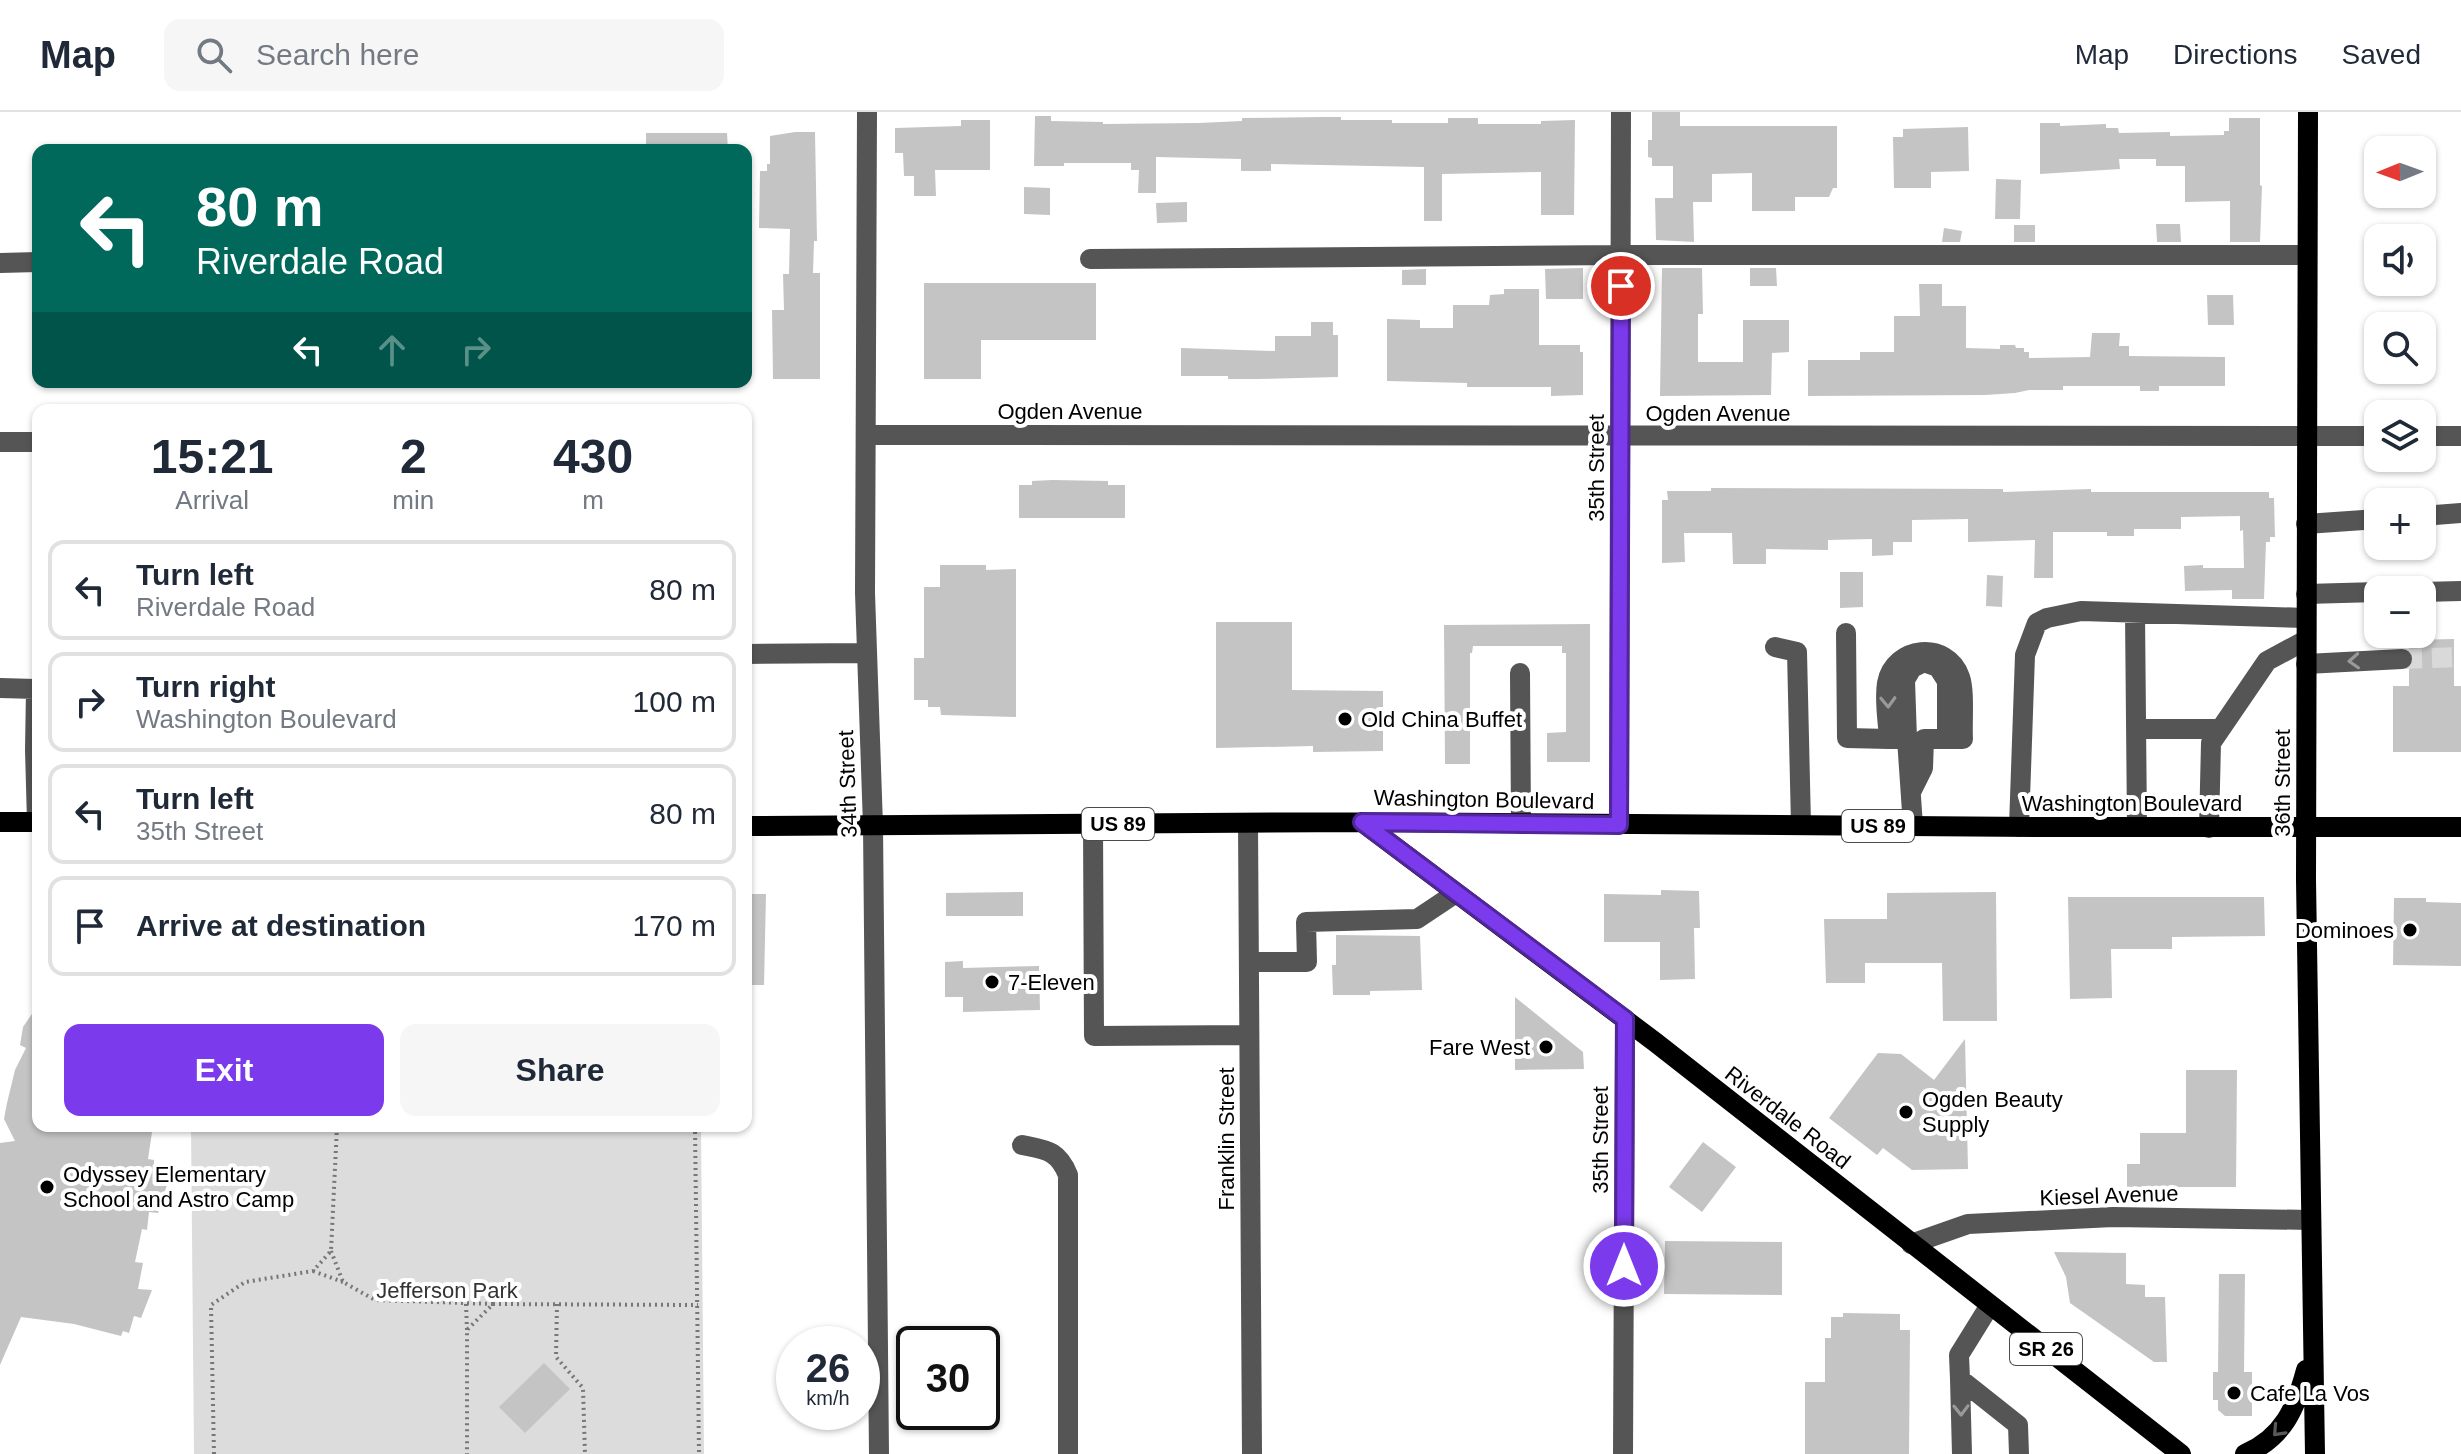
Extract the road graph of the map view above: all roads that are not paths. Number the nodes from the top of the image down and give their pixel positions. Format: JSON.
{"nodes":[{"id":1,"x":867,"y":112,"type":"edge"},
{"id":2,"x":1621,"y":112,"type":"edge"},
{"id":3,"x":2308,"y":112,"type":"edge"},
{"id":4,"x":1621,"y":255,"type":"junction"},
{"id":5,"x":2307,"y":255,"type":"junction"},
{"id":6,"x":1090,"y":259,"type":"dead end"},
{"id":7,"x":32,"y":262,"type":"edge"},
{"id":8,"x":0,"y":263,"type":"edge"},
{"id":9,"x":866,"y":435,"type":"junction"},
{"id":10,"x":2306,"y":436,"type":"junction"},
{"id":11,"x":2364,"y":436,"type":"edge"},
{"id":12,"x":2436,"y":436,"type":"edge"},
{"id":13,"x":2461,"y":436,"type":"edge"},
{"id":14,"x":1620,"y":437,"type":"junction"},
{"id":15,"x":0,"y":442,"type":"edge"},
{"id":16,"x":32,"y":442,"type":"edge"},
{"id":17,"x":2461,"y":513,"type":"edge"},
{"id":18,"x":2436,"y":515,"type":"edge"},
{"id":19,"x":2364,"y":520,"type":"edge"},
{"id":20,"x":2306,"y":524,"type":"junction"},
{"id":21,"x":2461,"y":591,"type":"edge"},
{"id":22,"x":2364,"y":592,"type":"edge"},
{"id":23,"x":2436,"y":592,"type":"edge"},
{"id":24,"x":2306,"y":594,"type":"junction"},
{"id":25,"x":2135,"y":613,"type":"junction"},
{"id":26,"x":2306,"y":618,"type":"junction"},
{"id":27,"x":1846,"y":633,"type":"dead end"},
{"id":28,"x":2306,"y":640,"type":"junction"},
{"id":29,"x":1775,"y":647,"type":"dead end"},
{"id":30,"x":867,"y":653,"type":"junction"},
{"id":31,"x":752,"y":654,"type":"edge"},
{"id":32,"x":2402,"y":659,"type":"tunnel mouth"},
{"id":33,"x":2306,"y":664,"type":"junction"},
{"id":34,"x":1520,"y":673,"type":"dead end"},
{"id":35,"x":0,"y":688,"type":"edge"},
{"id":36,"x":32,"y":689,"type":"edge"},
{"id":37,"x":2136,"y":729,"type":"junction"},
{"id":38,"x":2219,"y":729,"type":"junction"},
{"id":39,"x":1898,"y":739,"type":"junction"},
{"id":40,"x":1912,"y":790,"type":"junction"},
{"id":41,"x":0,"y":822,"type":"edge"},
{"id":42,"x":32,"y":822,"type":"edge"},
{"id":43,"x":1362,"y":822,"type":"junction"},
{"id":44,"x":1248,"y":823,"type":"junction"},
{"id":45,"x":1093,"y":824,"type":"junction"},
{"id":46,"x":1521,"y":824,"type":"junction"},
{"id":47,"x":1619,"y":825,"type":"junction"},
{"id":48,"x":1801,"y":825,"type":"junction"},
{"id":49,"x":752,"y":826,"type":"edge"},
{"id":50,"x":873,"y":826,"type":"junction"},
{"id":51,"x":1913,"y":826,"type":"junction"},
{"id":52,"x":2019,"y":827,"type":"junction"},
{"id":53,"x":2137,"y":827,"type":"junction"},
{"id":54,"x":2461,"y":827,"type":"edge"},
{"id":55,"x":2209,"y":828,"type":"junction"},
{"id":56,"x":2306,"y":828,"type":"junction"},
{"id":57,"x":1456,"y":893,"type":"junction"},
{"id":58,"x":1249,"y":962,"type":"junction"},
{"id":59,"x":1625,"y":1019,"type":"junction"},
{"id":60,"x":1249,"y":1035,"type":"junction"},
{"id":61,"x":1022,"y":1145,"type":"dead end"},
{"id":62,"x":2311,"y":1220,"type":"junction"},
{"id":63,"x":1911,"y":1244,"type":"junction"},
{"id":64,"x":1990,"y":1305,"type":"junction"},
{"id":65,"x":2313,"y":1343,"type":"junction"},
{"id":66,"x":1960,"y":1379,"type":"junction"},
{"id":67,"x":879,"y":1454,"type":"edge"},
{"id":68,"x":1068,"y":1454,"type":"edge"},
{"id":69,"x":1252,"y":1454,"type":"edge"},
{"id":70,"x":1623,"y":1454,"type":"edge"},
{"id":71,"x":1962,"y":1454,"type":"edge"},
{"id":72,"x":2019,"y":1454,"type":"edge"},
{"id":73,"x":2181,"y":1454,"type":"edge"},
{"id":74,"x":2245,"y":1454,"type":"edge"},
{"id":75,"x":2315,"y":1454,"type":"edge"}],
"edges":[{"from":1,"to":9,"type":"street","name":"34th Street"},
{"from":2,"to":4,"type":"street","name":"35th Street"},
{"from":3,"to":5,"type":"main road","name":"36th Street"},
{"from":4,"to":5,"type":"street"},
{"from":4,"to":6,"type":"street"},
{"from":4,"to":14,"type":"street","name":"35th Street"},
{"from":5,"to":10,"type":"main road","name":"36th Street"},
{"from":7,"to":8,"type":"street"},
{"from":9,"to":14,"type":"street","name":"Ogden Avenue"},
{"from":9,"to":30,"type":"street","name":"34th Street"},
{"from":10,"to":11,"type":"street","name":"Ogden Avenue"},
{"from":10,"to":14,"type":"street","name":"Ogden Avenue"},
{"from":10,"to":20,"type":"main road","name":"36th Street"},
{"from":12,"to":13,"type":"street"},
{"from":14,"to":47,"type":"street","name":"35th Street"},
{"from":15,"to":16,"type":"street"},
{"from":17,"to":18,"type":"street"},
{"from":19,"to":20,"type":"street"},
{"from":20,"to":24,"type":"main road","name":"36th Street"},
{"from":21,"to":23,"type":"street"},
{"from":22,"to":24,"type":"street"},
{"from":24,"to":26,"type":"main road","name":"36th Street"},
{"from":25,"to":26,"type":"street"},
{"from":25,"to":37,"type":"street"},
{"from":25,"to":52,"type":"street"},
{"from":26,"to":28,"type":"main road","name":"36th Street"},
{"from":27,"to":39,"type":"street"},
{"from":28,"to":33,"type":"main road","name":"36th Street"},
{"from":28,"to":38,"type":"street"},
{"from":29,"to":48,"type":"street"},
{"from":30,"to":31,"type":"street"},
{"from":30,"to":50,"type":"street","name":"34th Street"},
{"from":32,"to":33,"type":"street","one_way":true},
{"from":33,"to":56,"type":"main road","name":"36th Street"},
{"from":34,"to":46,"type":"street"},
{"from":35,"to":36,"type":"street"},
{"from":37,"to":38,"type":"street"},
{"from":37,"to":53,"type":"street"},
{"from":38,"to":55,"type":"street"},
{"from":39,"to":40,"type":"street"},
{"from":40,"to":39,"type":"street","one_way":true},
{"from":40,"to":51,"type":"street"},
{"from":41,"to":42,"type":"main road"},
{"from":43,"to":44,"type":"main road","name":"Washington Boulevard","number":"US 89"},
{"from":43,"to":46,"type":"main road","name":"Washington Boulevard","number":"US 89"},
{"from":43,"to":57,"type":"main road","name":"Riverdale Road","number":"SR 26"},
{"from":44,"to":45,"type":"main road","name":"Washington Boulevard","number":"US 89"},
{"from":44,"to":58,"type":"street","name":"Franklin Street"},
{"from":45,"to":50,"type":"main road","name":"Washington Boulevard","number":"US 89"},
{"from":45,"to":60,"type":"street"},
{"from":46,"to":47,"type":"main road","name":"Washington Boulevard","number":"US 89"},
{"from":47,"to":48,"type":"main road","name":"Washington Boulevard","number":"US 89"},
{"from":48,"to":51,"type":"main road","name":"Washington Boulevard","number":"US 89"},
{"from":49,"to":50,"type":"main road","name":"Washington Boulevard","number":"US 89"},
{"from":50,"to":67,"type":"street","name":"34th Street"},
{"from":51,"to":52,"type":"main road","name":"Washington Boulevard","number":"US 89"},
{"from":52,"to":53,"type":"main road","name":"Washington Boulevard","number":"US 89"},
{"from":53,"to":55,"type":"main road","name":"Washington Boulevard","number":"US 89"},
{"from":54,"to":56,"type":"main road","name":"Washington Boulevard","number":"US 89"},
{"from":55,"to":56,"type":"main road","name":"Washington Boulevard","number":"US 89"},
{"from":56,"to":62,"type":"main road","name":"36th Street"},
{"from":57,"to":58,"type":"street"},
{"from":57,"to":59,"type":"main road","name":"Riverdale Road","number":"SR 26"},
{"from":58,"to":60,"type":"street","name":"Franklin Street"},
{"from":59,"to":63,"type":"main road","name":"Riverdale Road","number":"SR 26"},
{"from":59,"to":70,"type":"street","name":"35th Street"},
{"from":60,"to":69,"type":"street","name":"Franklin Street"},
{"from":61,"to":68,"type":"street"},
{"from":62,"to":63,"type":"street","name":"Kiesel Avenue"},
{"from":62,"to":65,"type":"main road","name":"36th Street"},
{"from":63,"to":64,"type":"main road","name":"Riverdale Road","number":"SR 26"},
{"from":64,"to":66,"type":"street"},
{"from":64,"to":73,"type":"main road","name":"Riverdale Road","number":"SR 26"},
{"from":65,"to":74,"type":"main road","one_way":true},
{"from":65,"to":75,"type":"main road","name":"36th Street"},
{"from":66,"to":71,"type":"street","one_way":true},
{"from":66,"to":72,"type":"street"}]}
